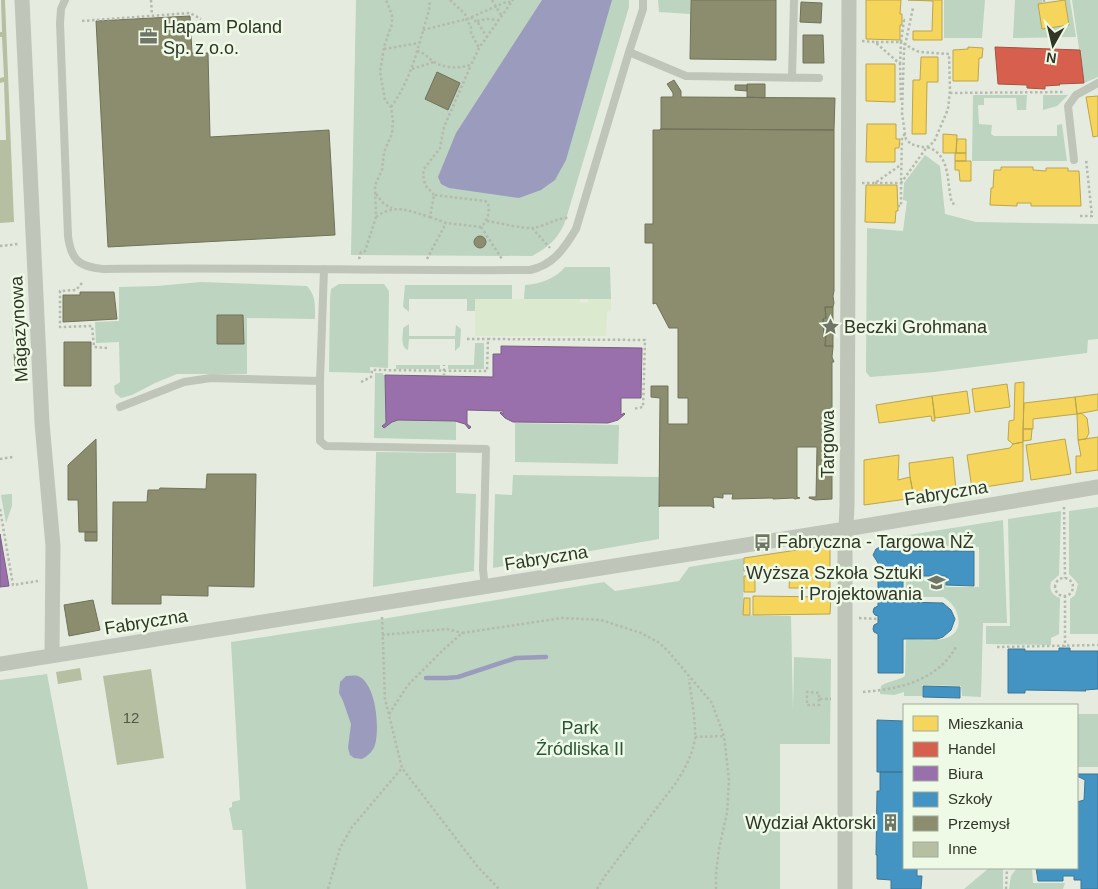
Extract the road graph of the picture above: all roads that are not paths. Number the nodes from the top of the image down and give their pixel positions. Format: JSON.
{"nodes":[{"id":1,"x":22,"y":0,"type":"edge"},
{"id":2,"x":65,"y":0,"type":"edge"},
{"id":3,"x":644,"y":0,"type":"edge"},
{"id":4,"x":794,"y":0,"type":"edge"},
{"id":5,"x":849,"y":0,"type":"edge"},
{"id":6,"x":628,"y":52,"type":"junction"},
{"id":7,"x":792,"y":78,"type":"junction"},
{"id":8,"x":819,"y":78,"type":"dead end"},
{"id":9,"x":1098,"y":83,"type":"edge"},
{"id":10,"x":1074,"y":160,"type":"dead end"},
{"id":11,"x":324,"y":268,"type":"junction"},
{"id":12,"x":320,"y":381,"type":"junction"},
{"id":13,"x":120,"y":407,"type":"dead end"},
{"id":14,"x":1098,"y":487,"type":"edge"},
{"id":15,"x":846,"y":529,"type":"junction"},
{"id":16,"x":485,"y":587,"type":"junction"},
{"id":17,"x":52,"y":656,"type":"junction"},
{"id":18,"x":0,"y":664,"type":"edge"},
{"id":19,"x":846,"y":889,"type":"edge"}],
"edges":[{"from":1,"to":17,"type":"street","name":"Magazynowa"},
{"from":2,"to":11,"type":"lane"},
{"from":3,"to":6,"type":"lane"},
{"from":4,"to":7,"type":"lane"},
{"from":5,"to":15,"type":"street","name":"Targowa"},
{"from":6,"to":7,"type":"lane"},
{"from":6,"to":11,"type":"lane"},
{"from":7,"to":8,"type":"lane"},
{"from":9,"to":10,"type":"lane"},
{"from":11,"to":12,"type":"lane"},
{"from":12,"to":13,"type":"lane"},
{"from":12,"to":16,"type":"lane"},
{"from":14,"to":15,"type":"street","name":"Fabryczna"},
{"from":15,"to":16,"type":"street","name":"Fabryczna"},
{"from":15,"to":19,"type":"street","name":"Targowa"},
{"from":16,"to":17,"type":"street","name":"Fabryczna"},
{"from":17,"to":18,"type":"street","name":"Fabryczna"}]}
